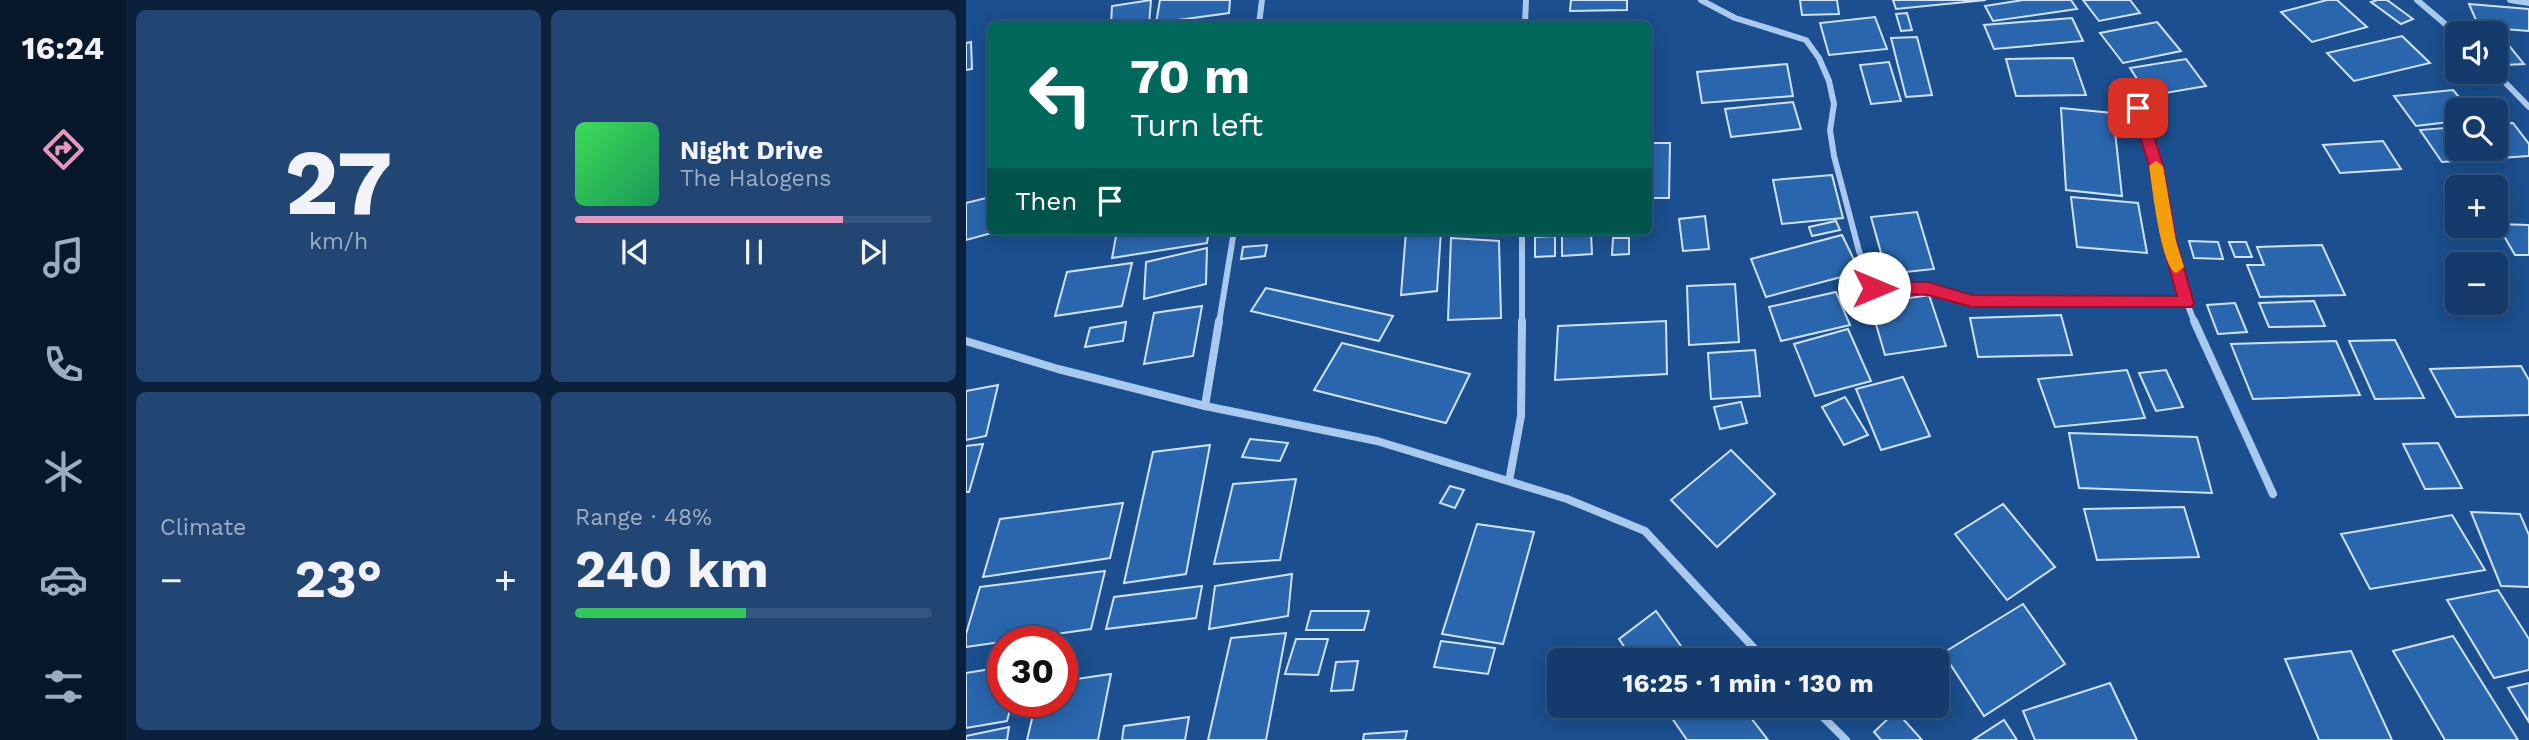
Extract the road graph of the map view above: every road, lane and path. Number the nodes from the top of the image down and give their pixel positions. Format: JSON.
{"nodes":[{"id":1,"x":1262,"y":0,"type":"edge"},
{"id":2,"x":1526,"y":0,"type":"edge"},
{"id":3,"x":1701,"y":0,"type":"edge"},
{"id":4,"x":2417,"y":0,"type":"edge"},
{"id":5,"x":2510,"y":0,"type":"edge"},
{"id":6,"x":2529,"y":3,"type":"edge"},
{"id":7,"x":1259,"y":21,"type":"edge"},
{"id":8,"x":1525,"y":21,"type":"edge"},
{"id":9,"x":2445,"y":24,"type":"edge"},
{"id":10,"x":2507,"y":84,"type":"edge"},
{"id":11,"x":2529,"y":107,"type":"edge"},
{"id":12,"x":2138,"y":108,"type":"dead end"},
{"id":13,"x":1233,"y":235,"type":"edge"},
{"id":14,"x":1522,"y":235,"type":"edge"},
{"id":15,"x":2186,"y":303,"type":"junction"},
{"id":16,"x":966,"y":341,"type":"edge"},
{"id":17,"x":1205,"y":406,"type":"junction"},
{"id":18,"x":1509,"y":481,"type":"junction"},
{"id":19,"x":2273,"y":494,"type":"dead end"},
{"id":20,"x":1754,"y":648,"type":"edge"},
{"id":21,"x":1824,"y":718,"type":"edge"},
{"id":22,"x":1846,"y":740,"type":"edge"}],
"edges":[{"from":1,"to":7,"type":"street"},
{"from":2,"to":8,"type":"street"},
{"from":3,"to":15,"type":"street"},
{"from":4,"to":9,"type":"street"},
{"from":5,"to":6,"type":"street"},
{"from":10,"to":11,"type":"street"},
{"from":12,"to":15,"type":"street"},
{"from":13,"to":17,"type":"street"},
{"from":14,"to":18,"type":"street"},
{"from":15,"to":19,"type":"street"},
{"from":16,"to":17,"type":"street"},
{"from":17,"to":18,"type":"street"},
{"from":18,"to":20,"type":"street"},
{"from":21,"to":22,"type":"street"}]}
